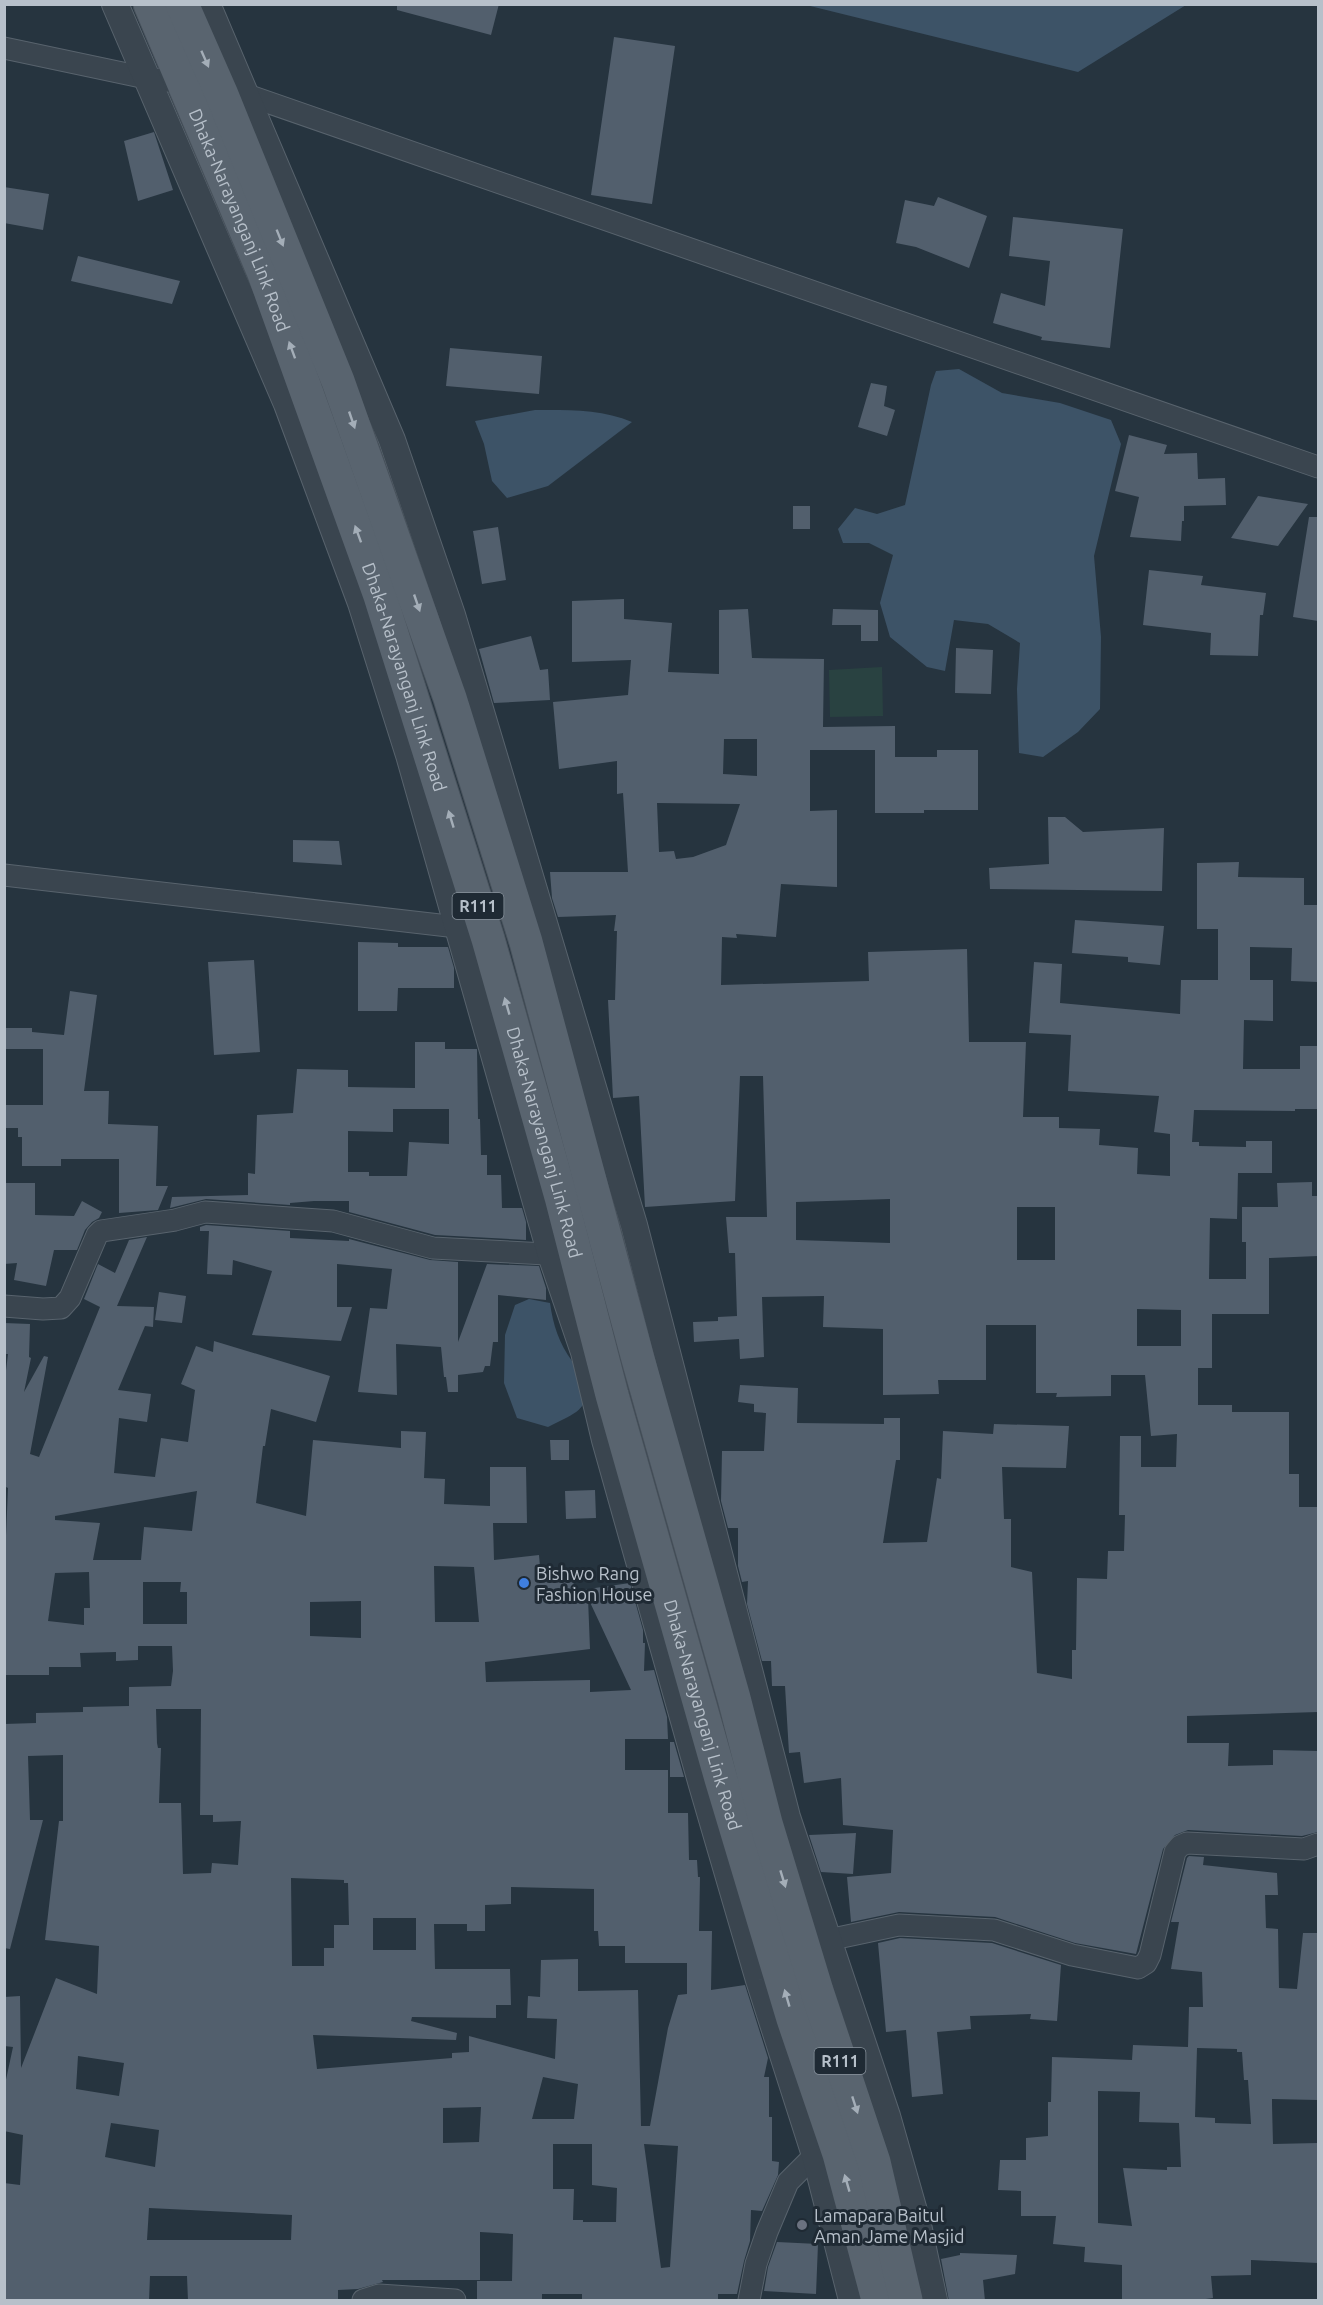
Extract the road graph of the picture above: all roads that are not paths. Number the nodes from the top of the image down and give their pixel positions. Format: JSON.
{"nodes":[{"id":1,"x":115,"y":4,"type":"edge"},
{"id":2,"x":150,"y":4,"type":"edge"},
{"id":3,"x":182,"y":4,"type":"edge"},
{"id":4,"x":207,"y":4,"type":"edge"},
{"id":5,"x":4,"y":48,"type":"edge"},
{"id":6,"x":146,"y":78,"type":"junction"},
{"id":7,"x":184,"y":83,"type":"junction"},
{"id":8,"x":233,"y":94,"type":"junction"},
{"id":9,"x":1318,"y":466,"type":"edge"},
{"id":10,"x":4,"y":875,"type":"edge"},
{"id":11,"x":458,"y":927,"type":"junction"},
{"id":12,"x":563,"y":1255,"type":"junction"},
{"id":13,"x":4,"y":1306,"type":"edge"},
{"id":14,"x":762,"y":1767,"type":"junction"},
{"id":15,"x":712,"y":1782,"type":"junction"},
{"id":16,"x":752,"y":1827,"type":"junction"},
{"id":17,"x":1318,"y":1844,"type":"edge"},
{"id":18,"x":828,"y":1940,"type":"junction"},
{"id":19,"x":815,"y":2155,"type":"junction"},
{"id":20,"x":363,"y":2301,"type":"edge"},
{"id":21,"x":455,"y":2301,"type":"edge"},
{"id":22,"x":749,"y":2301,"type":"edge"},
{"id":23,"x":852,"y":2301,"type":"edge"},
{"id":24,"x":878,"y":2301,"type":"edge"},
{"id":25,"x":906,"y":2301,"type":"edge"},
{"id":26,"x":934,"y":2301,"type":"edge"}],
"edges":[{"from":1,"to":6,"type":"street"},
{"from":2,"to":7,"type":"main road","name":"Dhaka-Narayanganj Link Road","number":"R111"},
{"from":3,"to":8,"type":"main road","name":"Dhaka-Narayanganj Link Road","number":"R111","one_way":true},
{"from":4,"to":8,"type":"street"},
{"from":5,"to":6,"type":"street"},
{"from":6,"to":7,"type":"street"},
{"from":6,"to":11,"type":"street"},
{"from":12,"to":7,"type":"main road","name":"Dhaka-Narayanganj Link Road","number":"R111","one_way":true},
{"from":8,"to":9,"type":"street"},
{"from":8,"to":14,"type":"main road","name":"Dhaka-Narayanganj Link Road","number":"R111"},
{"from":10,"to":11,"type":"street"},
{"from":11,"to":12,"type":"street"},
{"from":12,"to":13,"type":"street"},
{"from":12,"to":15,"type":"main road","name":"Dhaka-Narayanganj Link Road","number":"R111"},
{"from":14,"to":16,"type":"main road","name":"Dhaka-Narayanganj Link Road","number":"R111"},
{"from":14,"to":18,"type":"street"},
{"from":15,"to":16,"type":"main road","name":"Dhaka-Narayanganj Link Road","number":"R111"},
{"from":15,"to":19,"type":"street"},
{"from":24,"to":16,"type":"main road","name":"Dhaka-Narayanganj Link Road","number":"R111","one_way":true},
{"from":16,"to":25,"type":"main road","name":"Dhaka-Narayanganj Link Road","number":"R111","one_way":true},
{"from":17,"to":18,"type":"street"},
{"from":18,"to":26,"type":"street"},
{"from":19,"to":22,"type":"street"},
{"from":19,"to":23,"type":"street"},
{"from":20,"to":21,"type":"street"}]}
